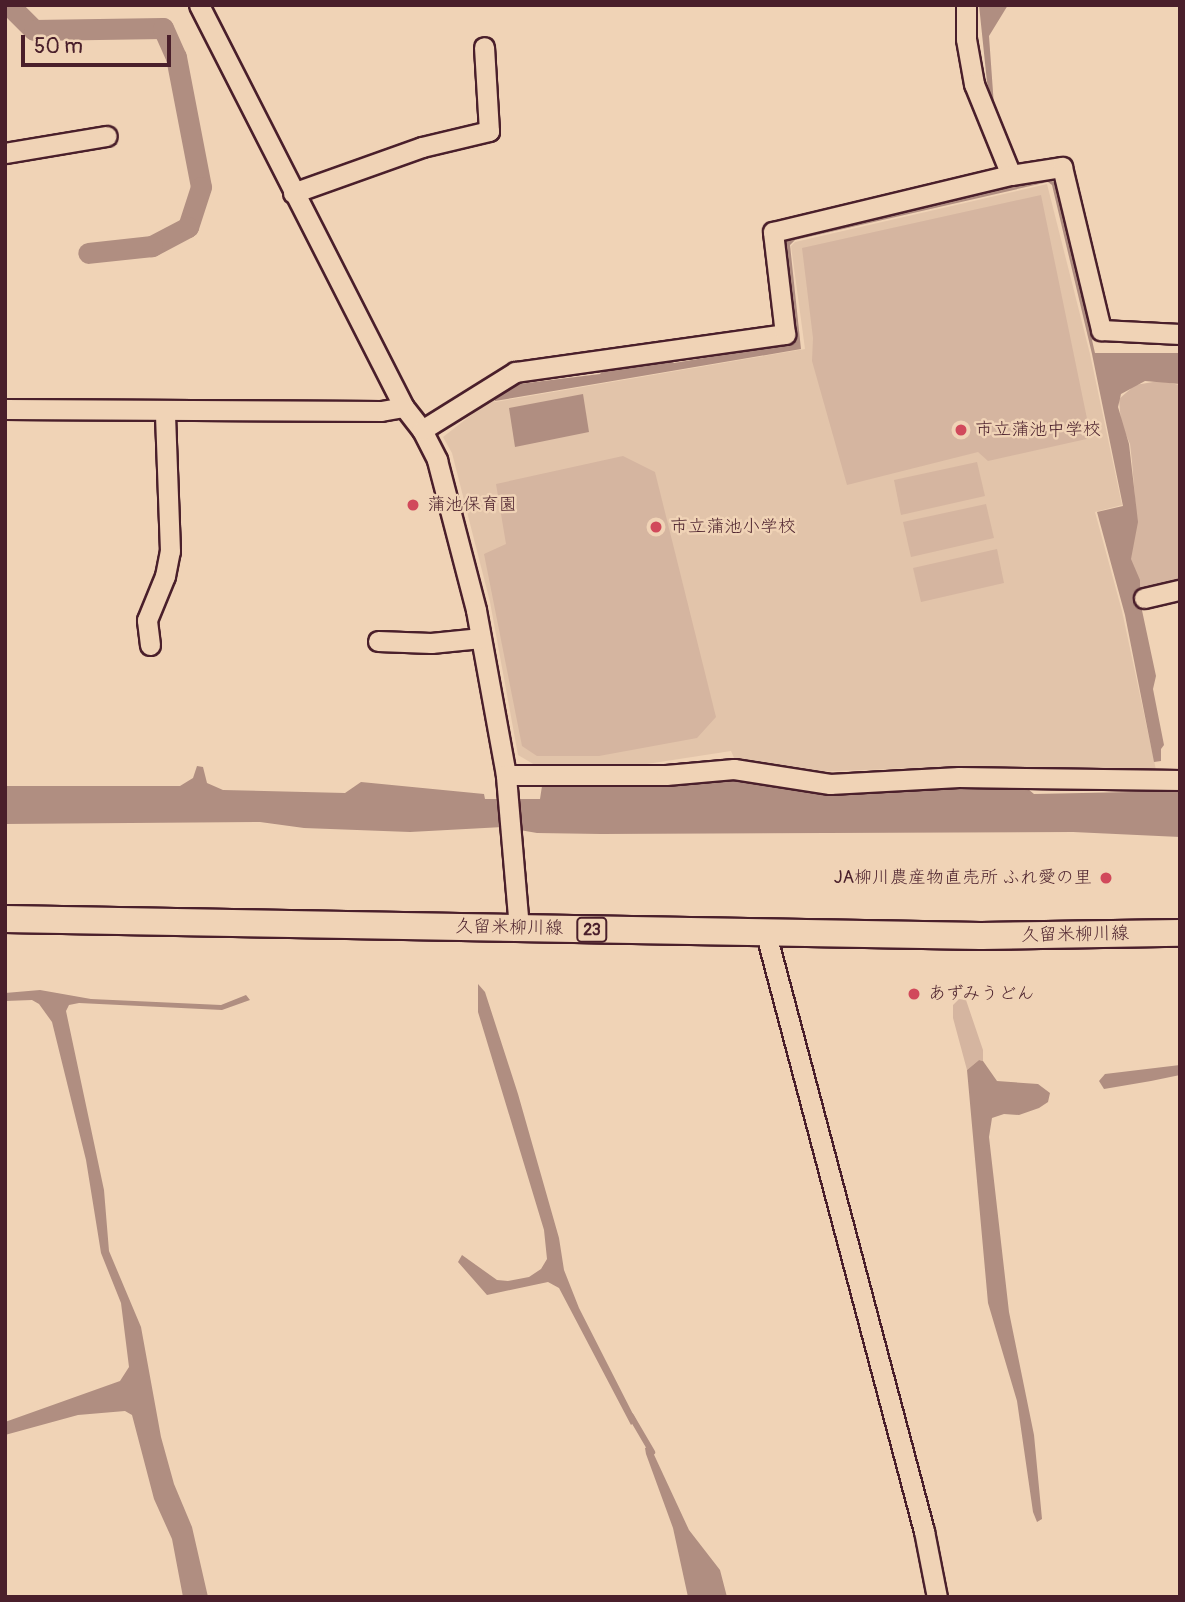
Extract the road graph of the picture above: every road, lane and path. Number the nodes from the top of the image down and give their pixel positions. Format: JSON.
{"nodes":[{"id":1,"x":199,"y":5,"type":"edge"},
{"id":2,"x":966,"y":5,"type":"edge"},
{"id":3,"x":484,"y":47,"type":"dead end"},
{"id":4,"x":107,"y":135,"type":"dead end"},
{"id":5,"x":5,"y":153,"type":"edge"},
{"id":6,"x":1011,"y":175,"type":"junction"},
{"id":7,"x":293,"y":193,"type":"junction"},
{"id":8,"x":1180,"y":334,"type":"edge"},
{"id":9,"x":404,"y":407,"type":"junction"},
{"id":10,"x":5,"y":408,"type":"edge"},
{"id":11,"x":165,"y":412,"type":"junction"},
{"id":12,"x":422,"y":430,"type":"junction"},
{"id":13,"x":1180,"y":590,"type":"edge"},
{"id":14,"x":1144,"y":598,"type":"dead end"},
{"id":15,"x":481,"y":638,"type":"junction"},
{"id":16,"x":378,"y":641,"type":"dead end"},
{"id":17,"x":150,"y":645,"type":"dead end"},
{"id":18,"x":1180,"y":780,"type":"edge"},
{"id":19,"x":507,"y":785,"type":"junction"},
{"id":20,"x":5,"y":919,"type":"edge"},
{"id":21,"x":519,"y":928,"type":"junction"},
{"id":22,"x":1180,"y":933,"type":"edge"},
{"id":23,"x":766,"y":934,"type":"junction"},
{"id":24,"x":937,"y":1597,"type":"edge"}],
"edges":[{"from":1,"to":7,"type":"street"},
{"from":2,"to":6,"type":"street"},
{"from":3,"to":7,"type":"street"},
{"from":4,"to":5,"type":"street"},
{"from":6,"to":8,"type":"street"},
{"from":6,"to":12,"type":"street"},
{"from":7,"to":9,"type":"street"},
{"from":9,"to":11,"type":"street"},
{"from":9,"to":12,"type":"street"},
{"from":10,"to":11,"type":"street"},
{"from":11,"to":17,"type":"street"},
{"from":12,"to":15,"type":"street"},
{"from":13,"to":14,"type":"street"},
{"from":15,"to":16,"type":"street"},
{"from":15,"to":19,"type":"street"},
{"from":18,"to":19,"type":"street"},
{"from":19,"to":21,"type":"street"},
{"from":20,"to":21,"type":"main road","name":"久留米柳川線","number":"23"},
{"from":21,"to":23,"type":"main road","name":"久留米柳川線","number":"23"},
{"from":22,"to":23,"type":"main road","name":"久留米柳川線","number":"23"},
{"from":23,"to":24,"type":"street"}]}
